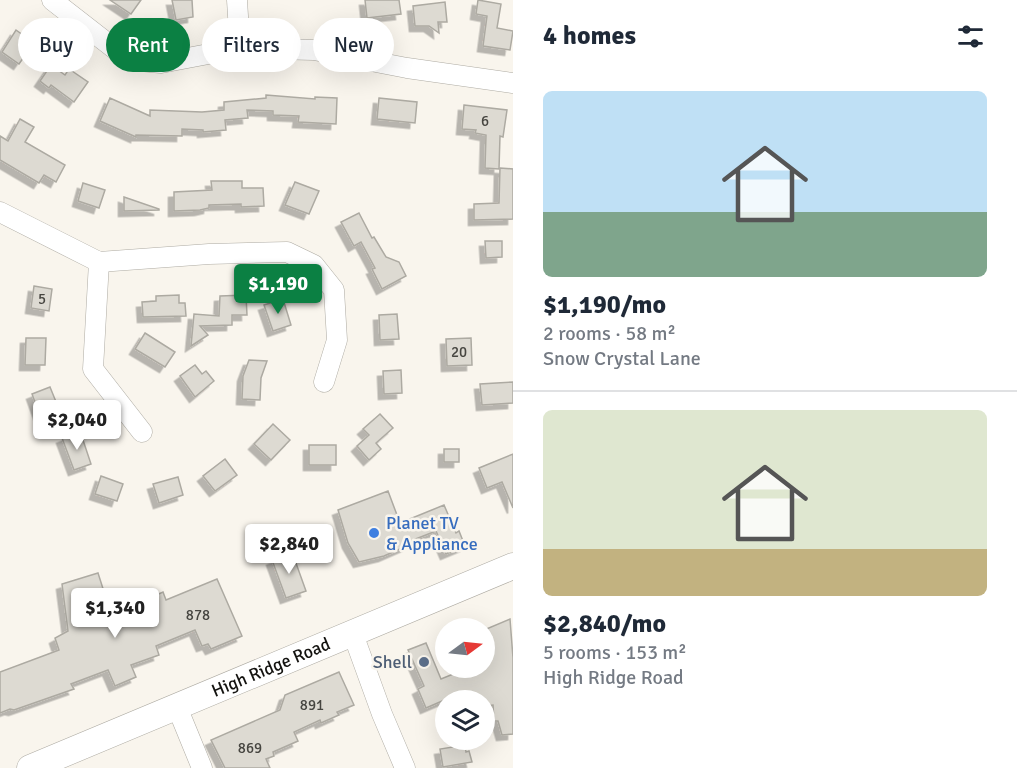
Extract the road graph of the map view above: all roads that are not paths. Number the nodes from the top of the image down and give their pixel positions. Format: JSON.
{"nodes":[{"id":1,"x":52,"y":0,"type":"edge"},
{"id":2,"x":237,"y":0,"type":"edge"},
{"id":3,"x":238,"y":18,"type":"edge"},
{"id":4,"x":301,"y":50,"type":"edge"},
{"id":5,"x":202,"y":55,"type":"edge"},
{"id":6,"x":513,"y":82,"type":"edge"},
{"id":7,"x":0,"y":212,"type":"edge"},
{"id":8,"x":99,"y":262,"type":"junction"},
{"id":9,"x":324,"y":382,"type":"dead end"},
{"id":10,"x":142,"y":432,"type":"dead end"},
{"id":11,"x":513,"y":566,"type":"edge"},
{"id":12,"x":353,"y":634,"type":"junction"},
{"id":13,"x":177,"y":707,"type":"junction"},
{"id":14,"x":30,"y":768,"type":"edge"},
{"id":15,"x":202,"y":768,"type":"edge"},
{"id":16,"x":405,"y":768,"type":"edge"}],
"edges":[{"from":1,"to":5,"type":"street"},
{"from":2,"to":3,"type":"street"},
{"from":4,"to":6,"type":"street"},
{"from":7,"to":8,"type":"street"},
{"from":8,"to":9,"type":"street"},
{"from":8,"to":10,"type":"street"},
{"from":11,"to":12,"type":"main road","name":"High Ridge Road"},
{"from":12,"to":13,"type":"main road","name":"High Ridge Road"},
{"from":12,"to":16,"type":"street"},
{"from":13,"to":14,"type":"main road","name":"High Ridge Road"},
{"from":13,"to":15,"type":"street"}]}
